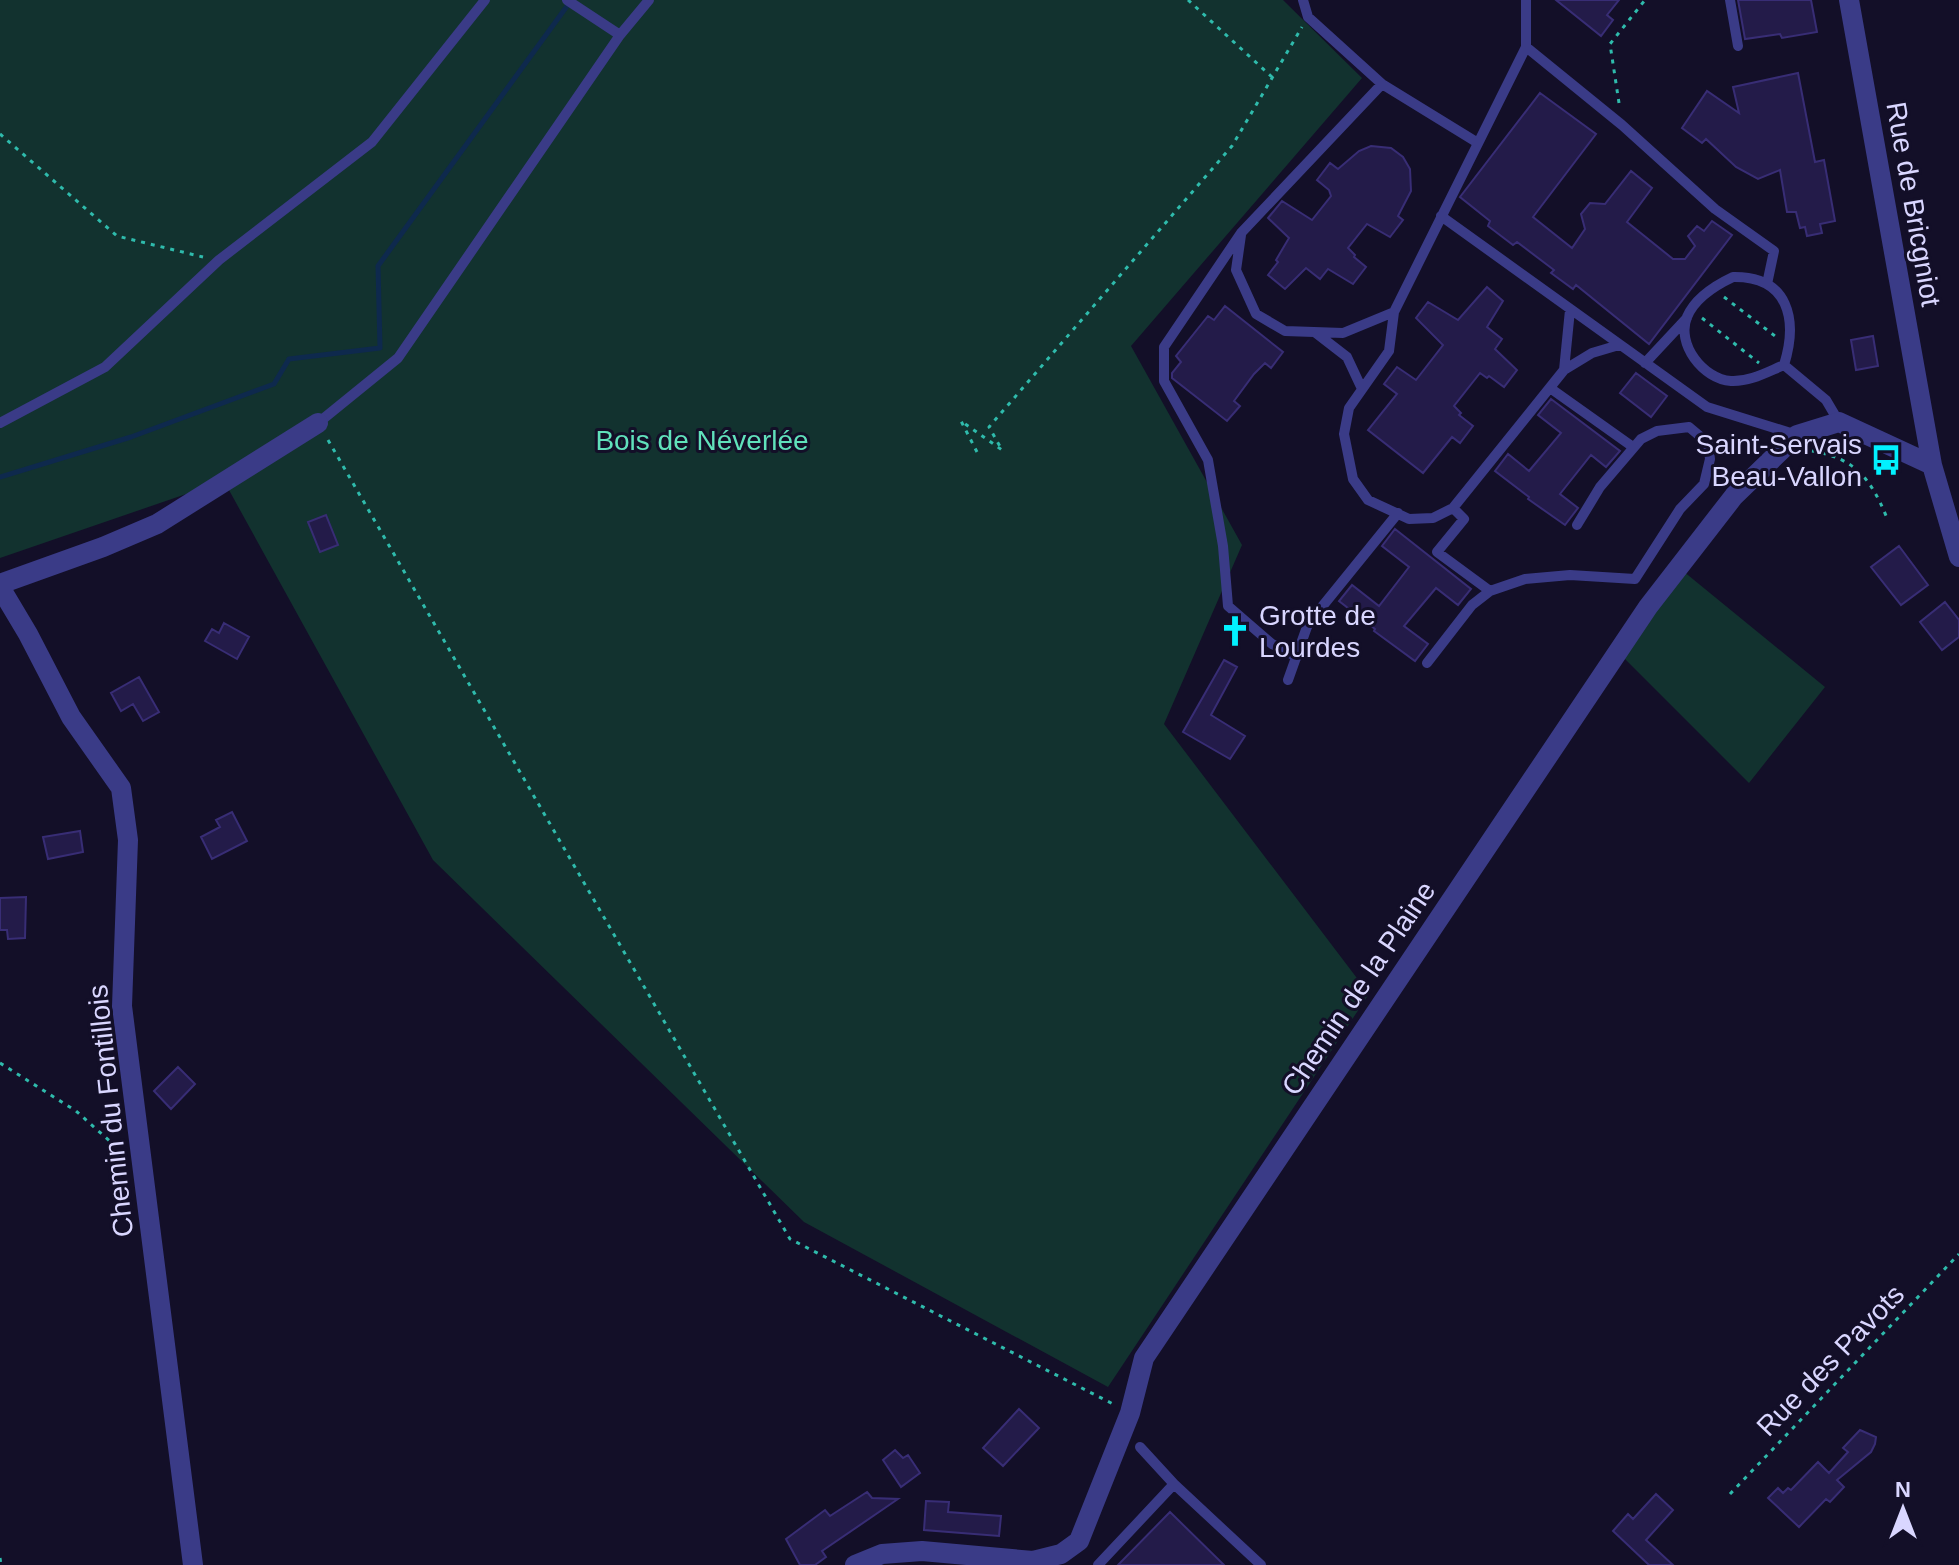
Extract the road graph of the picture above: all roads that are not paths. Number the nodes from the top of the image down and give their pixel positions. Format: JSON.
{"nodes":[{"id":1,"x":485,"y":0,"type":"edge"},
{"id":2,"x":567,"y":0,"type":"edge"},
{"id":3,"x":649,"y":0,"type":"edge"},
{"id":4,"x":1303,"y":0,"type":"edge"},
{"id":5,"x":1526,"y":0,"type":"edge"},
{"id":6,"x":1730,"y":0,"type":"edge"},
{"id":7,"x":1849,"y":0,"type":"edge"},
{"id":8,"x":620,"y":35,"type":"junction"},
{"id":9,"x":1738,"y":46,"type":"dead end"},
{"id":10,"x":1526,"y":47,"type":"junction"},
{"id":11,"x":1382,"y":84,"type":"junction"},
{"id":12,"x":1478,"y":143,"type":"junction"},
{"id":13,"x":1441,"y":216,"type":"junction"},
{"id":14,"x":1241,"y":233,"type":"junction"},
{"id":15,"x":1767,"y":284,"type":"junction"},
{"id":16,"x":1570,"y":310,"type":"junction"},
{"id":17,"x":1394,"y":312,"type":"junction"},
{"id":18,"x":1690,"y":314,"type":"junction"},
{"id":19,"x":1314,"y":332,"type":"junction"},
{"id":20,"x":1619,"y":345,"type":"junction"},
{"id":21,"x":1645,"y":363,"type":"junction"},
{"id":22,"x":1784,"y":365,"type":"junction"},
{"id":23,"x":1564,"y":370,"type":"junction"},
{"id":24,"x":1550,"y":388,"type":"junction"},
{"id":25,"x":1362,"y":389,"type":"junction"},
{"id":26,"x":1839,"y":422,"type":"junction"},
{"id":27,"x":0,"y":423,"type":"edge"},
{"id":28,"x":318,"y":423,"type":"joint"},
{"id":29,"x":1801,"y":444,"type":"junction"},
{"id":30,"x":1633,"y":447,"type":"junction"},
{"id":31,"x":1932,"y":465,"type":"junction"},
{"id":32,"x":1453,"y":508,"type":"junction"},
{"id":33,"x":1398,"y":513,"type":"junction"},
{"id":34,"x":1577,"y":525,"type":"dead end"},
{"id":35,"x":1959,"y":557,"type":"edge"},
{"id":36,"x":0,"y":586,"type":"edge"},
{"id":37,"x":1490,"y":591,"type":"junction"},
{"id":38,"x":1297,"y":657,"type":"junction"},
{"id":39,"x":1427,"y":663,"type":"dead end"},
{"id":40,"x":1288,"y":680,"type":"dead end"},
{"id":41,"x":1140,"y":1447,"type":"dead end"},
{"id":42,"x":1174,"y":1484,"type":"junction"},
{"id":43,"x":888,"y":1560,"type":"edge"},
{"id":44,"x":193,"y":1565,"type":"edge"},
{"id":45,"x":855,"y":1565,"type":"edge"},
{"id":46,"x":1098,"y":1565,"type":"edge"},
{"id":47,"x":1261,"y":1565,"type":"edge"}],
"edges":[{"from":1,"to":27,"type":"lane"},
{"from":2,"to":8,"type":"lane"},
{"from":3,"to":8,"type":"lane"},
{"from":4,"to":11,"type":"lane"},
{"from":5,"to":10,"type":"lane"},
{"from":6,"to":9,"type":"lane"},
{"from":7,"to":31,"type":"street","name":"Rue de Bricgniot"},
{"from":8,"to":28,"type":"lane"},
{"from":10,"to":12,"type":"lane"},
{"from":10,"to":15,"type":"lane"},
{"from":11,"to":12,"type":"lane"},
{"from":11,"to":14,"type":"lane"},
{"from":12,"to":13,"type":"lane"},
{"from":13,"to":16,"type":"lane"},
{"from":13,"to":17,"type":"lane"},
{"from":14,"to":19,"type":"lane"},
{"from":14,"to":38,"type":"lane"},
{"from":15,"to":18,"type":"lane"},
{"from":15,"to":22,"type":"lane"},
{"from":16,"to":20,"type":"lane"},
{"from":16,"to":23,"type":"lane"},
{"from":17,"to":19,"type":"lane"},
{"from":17,"to":25,"type":"lane"},
{"from":18,"to":21,"type":"lane"},
{"from":18,"to":22,"type":"lane"},
{"from":19,"to":25,"type":"lane"},
{"from":20,"to":21,"type":"lane"},
{"from":20,"to":23,"type":"lane"},
{"from":21,"to":29,"type":"lane"},
{"from":22,"to":26,"type":"lane"},
{"from":23,"to":24,"type":"lane"},
{"from":24,"to":30,"type":"lane"},
{"from":24,"to":32,"type":"lane"},
{"from":25,"to":33,"type":"lane"},
{"from":26,"to":29,"type":"street","name":"Chemin de la Plaine"},
{"from":26,"to":31,"type":"street"},
{"from":28,"to":36,"type":"street"},
{"from":29,"to":43,"type":"street","name":"Chemin de la Plaine"},
{"from":30,"to":34,"type":"lane"},
{"from":30,"to":37,"type":"lane"},
{"from":31,"to":35,"type":"street","name":"Rue de Bricgniot"},
{"from":32,"to":33,"type":"lane"},
{"from":32,"to":37,"type":"lane"},
{"from":33,"to":38,"type":"lane"},
{"from":36,"to":44,"type":"street","name":"Chemin du Fontillois"},
{"from":37,"to":39,"type":"lane"},
{"from":38,"to":40,"type":"lane"},
{"from":41,"to":42,"type":"lane"},
{"from":42,"to":46,"type":"lane"},
{"from":42,"to":47,"type":"lane"},
{"from":43,"to":45,"type":"street","name":"Chemin de la Plaine"}]}
